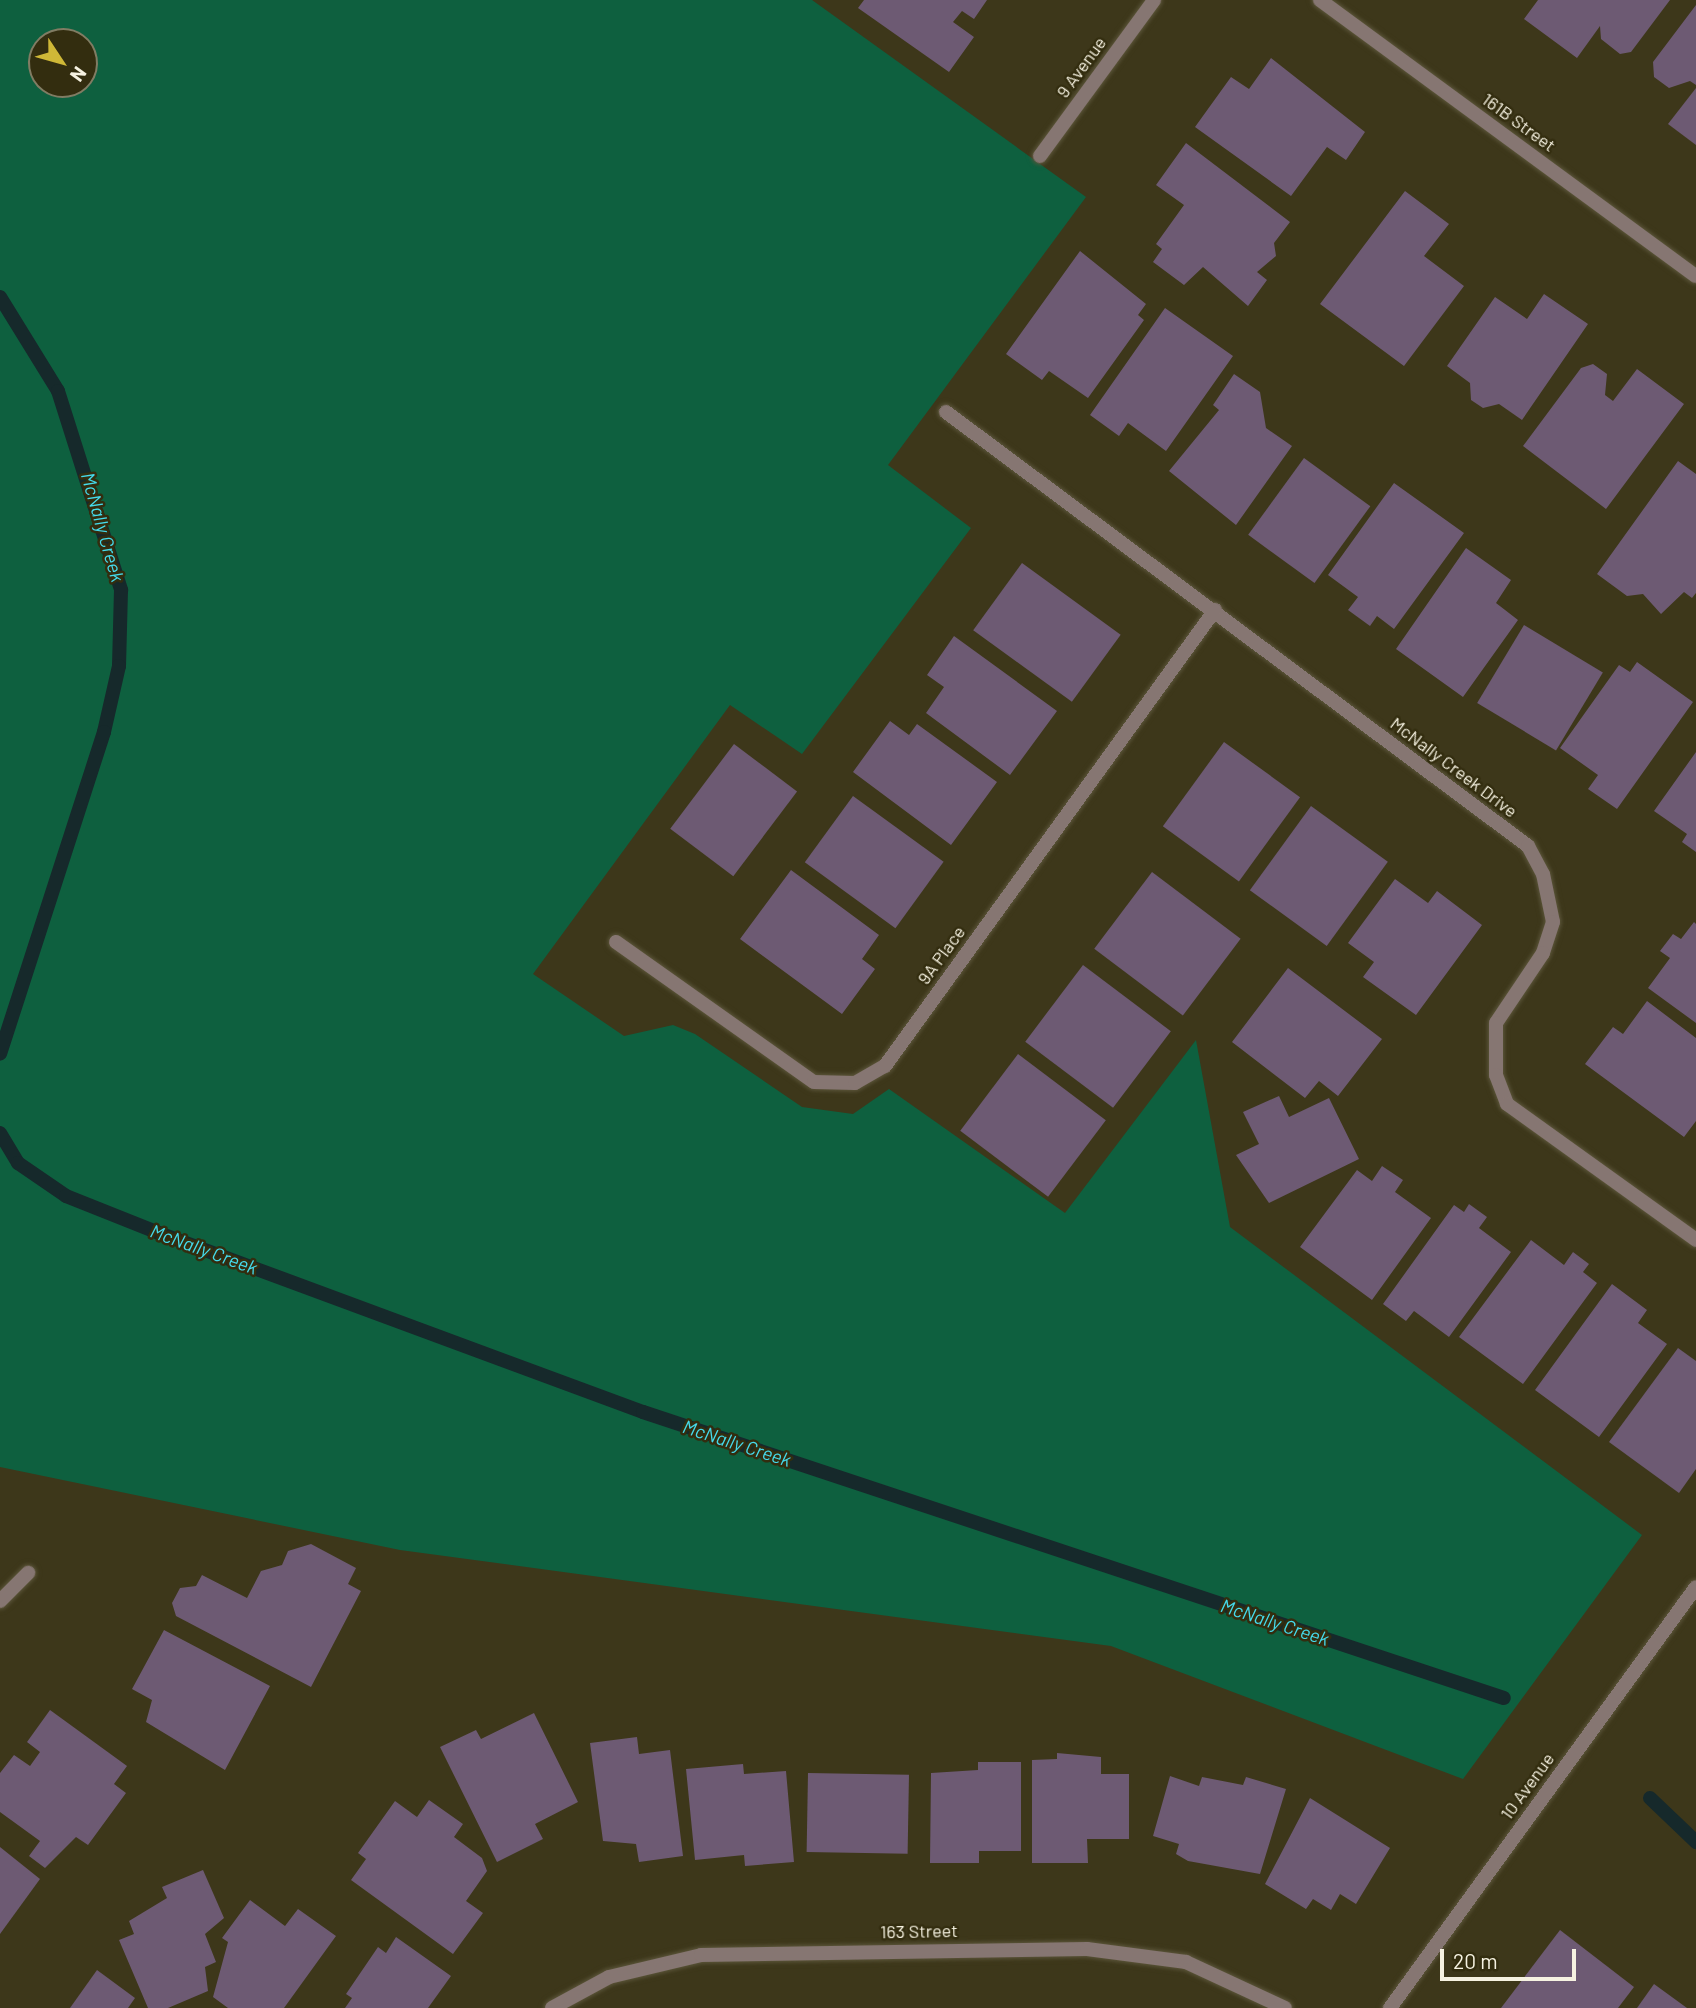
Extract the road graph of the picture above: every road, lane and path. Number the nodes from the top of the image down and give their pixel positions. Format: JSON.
{"nodes":[{"id":1,"x":1154,"y":0,"type":"edge"},
{"id":2,"x":1320,"y":0,"type":"edge"},
{"id":3,"x":1040,"y":156,"type":"dead end"},
{"id":4,"x":1696,"y":276,"type":"edge"},
{"id":5,"x":946,"y":412,"type":"dead end"},
{"id":6,"x":1215,"y":610,"type":"junction"},
{"id":7,"x":616,"y":942,"type":"dead end"},
{"id":8,"x":1696,"y":1240,"type":"edge"},
{"id":9,"x":28,"y":1573,"type":"dead end"},
{"id":10,"x":1696,"y":1587,"type":"edge"},
{"id":11,"x":0,"y":1601,"type":"edge"},
{"id":12,"x":552,"y":2008,"type":"edge"},
{"id":13,"x":1285,"y":2008,"type":"edge"},
{"id":14,"x":1390,"y":2008,"type":"edge"}],
"edges":[{"from":1,"to":3,"type":"street","name":"9 Avenue"},
{"from":2,"to":4,"type":"street","name":"161B Street"},
{"from":5,"to":6,"type":"street","name":"McNally Creek Drive"},
{"from":6,"to":7,"type":"street","name":"9A Place"},
{"from":6,"to":8,"type":"street","name":"McNally Creek Drive"},
{"from":9,"to":11,"type":"street"},
{"from":10,"to":14,"type":"street","name":"10 Avenue"},
{"from":12,"to":13,"type":"street","name":"163 Street"}]}
